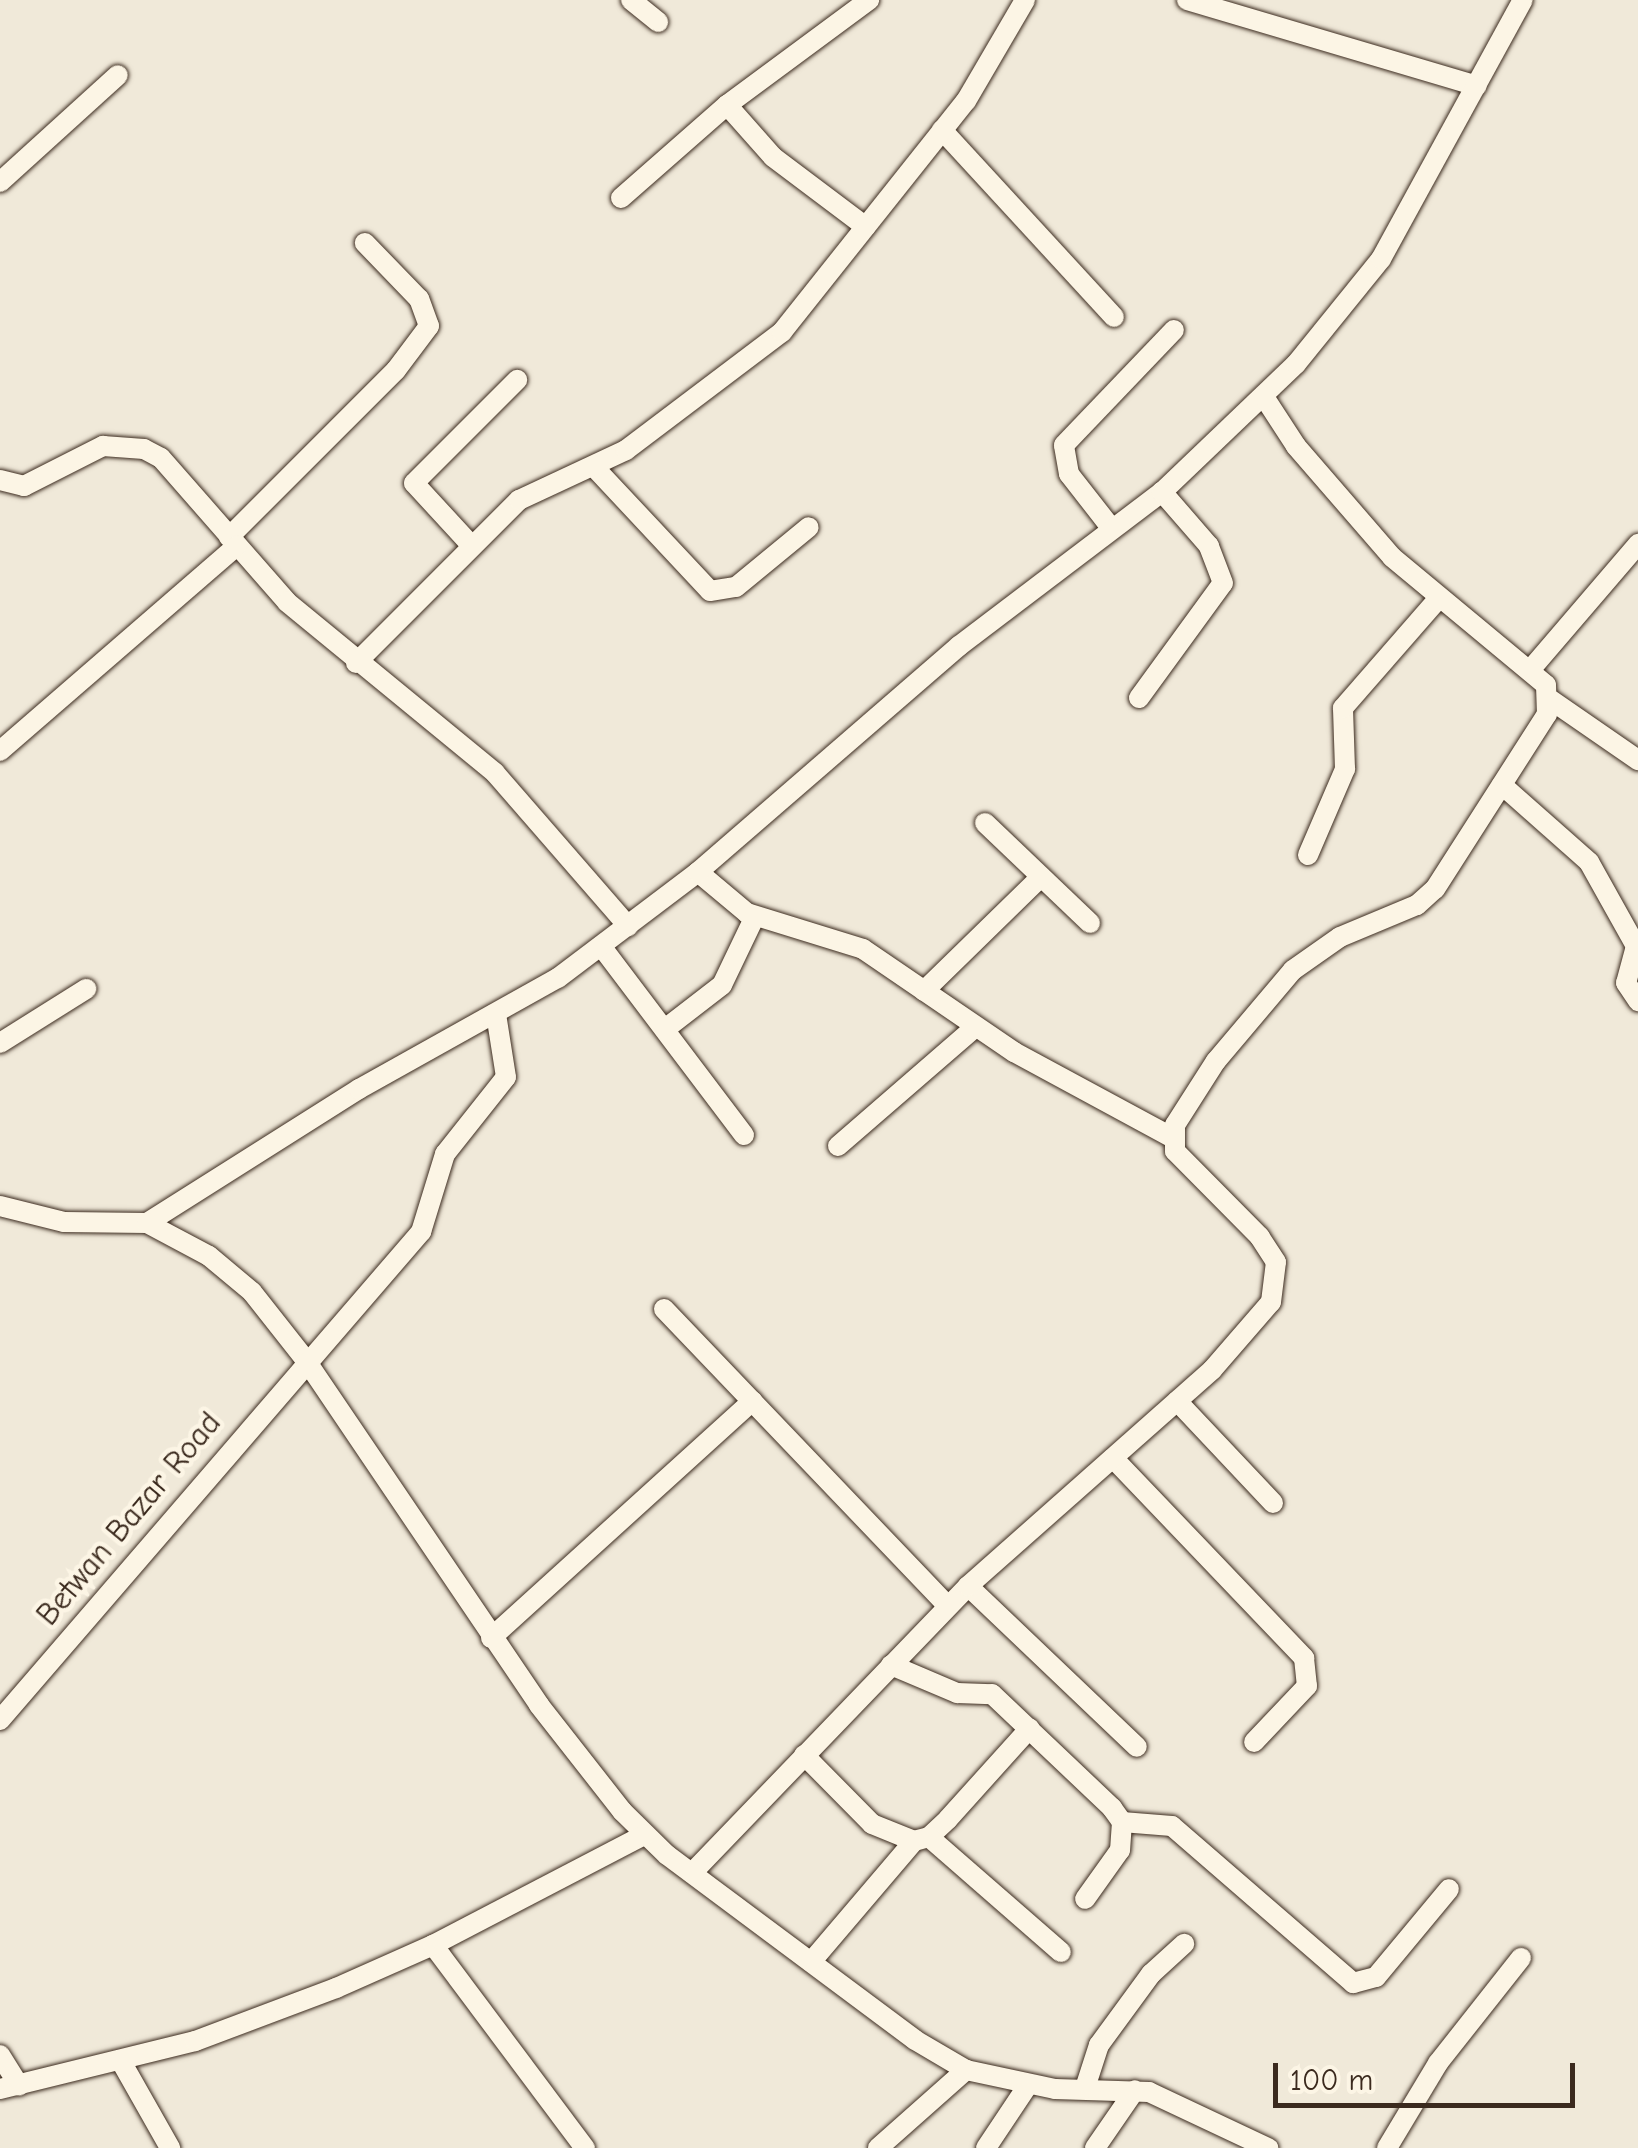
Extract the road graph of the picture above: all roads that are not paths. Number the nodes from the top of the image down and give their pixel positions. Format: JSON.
{"nodes":[{"id":1,"x":631,"y":0,"type":"edge"},
{"id":2,"x":869,"y":0,"type":"edge"},
{"id":3,"x":1187,"y":0,"type":"edge"},
{"id":4,"x":1523,"y":0,"type":"edge"},
{"id":5,"x":1020,"y":1,"type":"edge"},
{"id":6,"x":658,"y":22,"type":"dead end"},
{"id":7,"x":118,"y":75,"type":"dead end"},
{"id":8,"x":1477,"y":86,"type":"junction"},
{"id":9,"x":727,"y":104,"type":"junction"},
{"id":10,"x":942,"y":130,"type":"junction"},
{"id":11,"x":0,"y":182,"type":"edge"},
{"id":12,"x":621,"y":198,"type":"dead end"},
{"id":13,"x":866,"y":227,"type":"junction"},
{"id":14,"x":364,"y":243,"type":"dead end"},
{"id":15,"x":1114,"y":318,"type":"dead end"},
{"id":16,"x":1174,"y":330,"type":"dead end"},
{"id":17,"x":516,"y":380,"type":"dead end"},
{"id":18,"x":1264,"y":397,"type":"junction"},
{"id":19,"x":595,"y":468,"type":"junction"},
{"id":20,"x":0,"y":480,"type":"edge"},
{"id":21,"x":1162,"y":492,"type":"junction"},
{"id":22,"x":809,"y":526,"type":"dead end"},
{"id":23,"x":1112,"y":530,"type":"junction"},
{"id":24,"x":233,"y":541,"type":"junction"},
{"id":25,"x":1638,"y":544,"type":"edge"},
{"id":26,"x":471,"y":545,"type":"junction"},
{"id":27,"x":1438,"y":599,"type":"junction"},
{"id":28,"x":356,"y":663,"type":"junction"},
{"id":29,"x":1531,"y":669,"type":"junction"},
{"id":30,"x":1139,"y":698,"type":"dead end"},
{"id":31,"x":1551,"y":700,"type":"junction"},
{"id":32,"x":0,"y":751,"type":"edge"},
{"id":33,"x":1638,"y":760,"type":"edge"},
{"id":34,"x":1502,"y":785,"type":"junction"},
{"id":35,"x":985,"y":823,"type":"dead end"},
{"id":36,"x":1308,"y":855,"type":"dead end"},
{"id":37,"x":698,"y":872,"type":"junction"},
{"id":38,"x":1042,"y":877,"type":"junction"},
{"id":39,"x":755,"y":916,"type":"junction"},
{"id":40,"x":1090,"y":923,"type":"dead end"},
{"id":41,"x":628,"y":926,"type":"junction"},
{"id":42,"x":601,"y":946,"type":"junction"},
{"id":43,"x":86,"y":990,"type":"dead end"},
{"id":44,"x":924,"y":991,"type":"junction"},
{"id":45,"x":1638,"y":1000,"type":"edge"},
{"id":46,"x":496,"y":1014,"type":"junction"},
{"id":47,"x":974,"y":1028,"type":"junction"},
{"id":48,"x":664,"y":1029,"type":"junction"},
{"id":49,"x":0,"y":1042,"type":"edge"},
{"id":50,"x":744,"y":1135,"type":"dead end"},
{"id":51,"x":1170,"y":1137,"type":"junction"},
{"id":52,"x":838,"y":1146,"type":"dead end"},
{"id":53,"x":0,"y":1206,"type":"edge"},
{"id":54,"x":146,"y":1223,"type":"junction"},
{"id":55,"x":664,"y":1309,"type":"dead end"},
{"id":56,"x":305,"y":1359,"type":"junction"},
{"id":57,"x":752,"y":1401,"type":"junction"},
{"id":58,"x":1177,"y":1402,"type":"junction"},
{"id":59,"x":1113,"y":1458,"type":"junction"},
{"id":60,"x":1272,"y":1503,"type":"dead end"},
{"id":61,"x":968,"y":1586,"type":"junction"},
{"id":62,"x":948,"y":1606,"type":"junction"},
{"id":63,"x":491,"y":1638,"type":"junction"},
{"id":64,"x":891,"y":1664,"type":"junction"},
{"id":65,"x":0,"y":1720,"type":"edge"},
{"id":66,"x":1030,"y":1728,"type":"junction"},
{"id":67,"x":1254,"y":1742,"type":"dead end"},
{"id":68,"x":1137,"y":1747,"type":"dead end"},
{"id":69,"x":804,"y":1755,"type":"junction"},
{"id":70,"x":1122,"y":1822,"type":"junction"},
{"id":71,"x":644,"y":1836,"type":"junction"},
{"id":72,"x":922,"y":1839,"type":"junction"},
{"id":73,"x":692,"y":1873,"type":"junction"},
{"id":74,"x":1449,"y":1890,"type":"dead end"},
{"id":75,"x":1085,"y":1899,"type":"dead end"},
{"id":76,"x":1184,"y":1944,"type":"dead end"},
{"id":77,"x":433,"y":1946,"type":"junction"},
{"id":78,"x":1061,"y":1952,"type":"dead end"},
{"id":79,"x":1521,"y":1958,"type":"dead end"},
{"id":80,"x":811,"y":1962,"type":"junction"},
{"id":81,"x":0,"y":2055,"type":"edge"},
{"id":82,"x":122,"y":2062,"type":"junction"},
{"id":83,"x":966,"y":2070,"type":"junction"},
{"id":84,"x":1028,"y":2085,"type":"junction"},
{"id":85,"x":9,"y":2087,"type":"edge"},
{"id":86,"x":1086,"y":2088,"type":"junction"},
{"id":87,"x":1135,"y":2090,"type":"junction"},
{"id":88,"x":170,"y":2148,"type":"edge"},
{"id":89,"x":586,"y":2148,"type":"edge"},
{"id":90,"x":878,"y":2148,"type":"edge"},
{"id":91,"x":986,"y":2148,"type":"edge"},
{"id":92,"x":1095,"y":2148,"type":"edge"},
{"id":93,"x":1268,"y":2148,"type":"edge"},
{"id":94,"x":1387,"y":2148,"type":"edge"}],
"edges":[{"from":1,"to":6,"type":"street"},
{"from":2,"to":9,"type":"street"},
{"from":3,"to":8,"type":"street"},
{"from":4,"to":8,"type":"street"},
{"from":5,"to":10,"type":"street"},
{"from":7,"to":11,"type":"street"},
{"from":8,"to":18,"type":"street"},
{"from":9,"to":12,"type":"street"},
{"from":9,"to":13,"type":"street"},
{"from":10,"to":13,"type":"street"},
{"from":10,"to":15,"type":"street"},
{"from":13,"to":19,"type":"street"},
{"from":14,"to":24,"type":"street"},
{"from":16,"to":23,"type":"street"},
{"from":17,"to":26,"type":"street"},
{"from":18,"to":21,"type":"street"},
{"from":18,"to":27,"type":"street"},
{"from":19,"to":22,"type":"street"},
{"from":19,"to":26,"type":"street"},
{"from":20,"to":24,"type":"street"},
{"from":21,"to":23,"type":"street"},
{"from":21,"to":30,"type":"street"},
{"from":23,"to":37,"type":"street"},
{"from":24,"to":28,"type":"street"},
{"from":24,"to":32,"type":"street"},
{"from":25,"to":29,"type":"street"},
{"from":26,"to":28,"type":"street"},
{"from":27,"to":29,"type":"street"},
{"from":27,"to":36,"type":"street"},
{"from":28,"to":41,"type":"street"},
{"from":29,"to":31,"type":"street"},
{"from":31,"to":33,"type":"street"},
{"from":31,"to":34,"type":"street"},
{"from":34,"to":45,"type":"street"},
{"from":34,"to":51,"type":"street"},
{"from":35,"to":38,"type":"street"},
{"from":37,"to":39,"type":"street"},
{"from":37,"to":41,"type":"street"},
{"from":38,"to":40,"type":"street"},
{"from":38,"to":44,"type":"street"},
{"from":39,"to":44,"type":"street"},
{"from":39,"to":48,"type":"street"},
{"from":41,"to":42,"type":"street"},
{"from":42,"to":46,"type":"street"},
{"from":42,"to":48,"type":"street"},
{"from":43,"to":49,"type":"street"},
{"from":44,"to":47,"type":"street"},
{"from":46,"to":54,"type":"street"},
{"from":46,"to":56,"type":"street","name":"Betwan Bazar Road"},
{"from":47,"to":51,"type":"street"},
{"from":47,"to":52,"type":"street"},
{"from":48,"to":50,"type":"street"},
{"from":51,"to":58,"type":"street"},
{"from":53,"to":54,"type":"street"},
{"from":54,"to":56,"type":"street"},
{"from":55,"to":57,"type":"street"},
{"from":56,"to":63,"type":"street"},
{"from":56,"to":65,"type":"street","name":"Betwan Bazar Road"},
{"from":57,"to":62,"type":"street"},
{"from":57,"to":63,"type":"street"},
{"from":58,"to":59,"type":"street"},
{"from":58,"to":60,"type":"street"},
{"from":59,"to":61,"type":"street"},
{"from":59,"to":67,"type":"street"},
{"from":61,"to":62,"type":"street"},
{"from":61,"to":68,"type":"street"},
{"from":62,"to":64,"type":"street"},
{"from":63,"to":71,"type":"street"},
{"from":64,"to":66,"type":"street"},
{"from":64,"to":69,"type":"street"},
{"from":66,"to":70,"type":"street"},
{"from":66,"to":72,"type":"street"},
{"from":69,"to":72,"type":"street"},
{"from":69,"to":73,"type":"street"},
{"from":70,"to":74,"type":"street"},
{"from":70,"to":75,"type":"street"},
{"from":71,"to":73,"type":"street"},
{"from":71,"to":77,"type":"street"},
{"from":72,"to":78,"type":"street"},
{"from":72,"to":80,"type":"street"},
{"from":73,"to":80,"type":"street"},
{"from":76,"to":86,"type":"street"},
{"from":77,"to":82,"type":"street"},
{"from":77,"to":89,"type":"street"},
{"from":79,"to":94,"type":"street"},
{"from":80,"to":83,"type":"street"},
{"from":81,"to":85,"type":"street"},
{"from":82,"to":85,"type":"street"},
{"from":82,"to":88,"type":"street"},
{"from":83,"to":84,"type":"street"},
{"from":83,"to":90,"type":"street"},
{"from":84,"to":86,"type":"street"},
{"from":84,"to":91,"type":"street"},
{"from":86,"to":87,"type":"street"},
{"from":87,"to":92,"type":"street"},
{"from":87,"to":93,"type":"street"}]}
